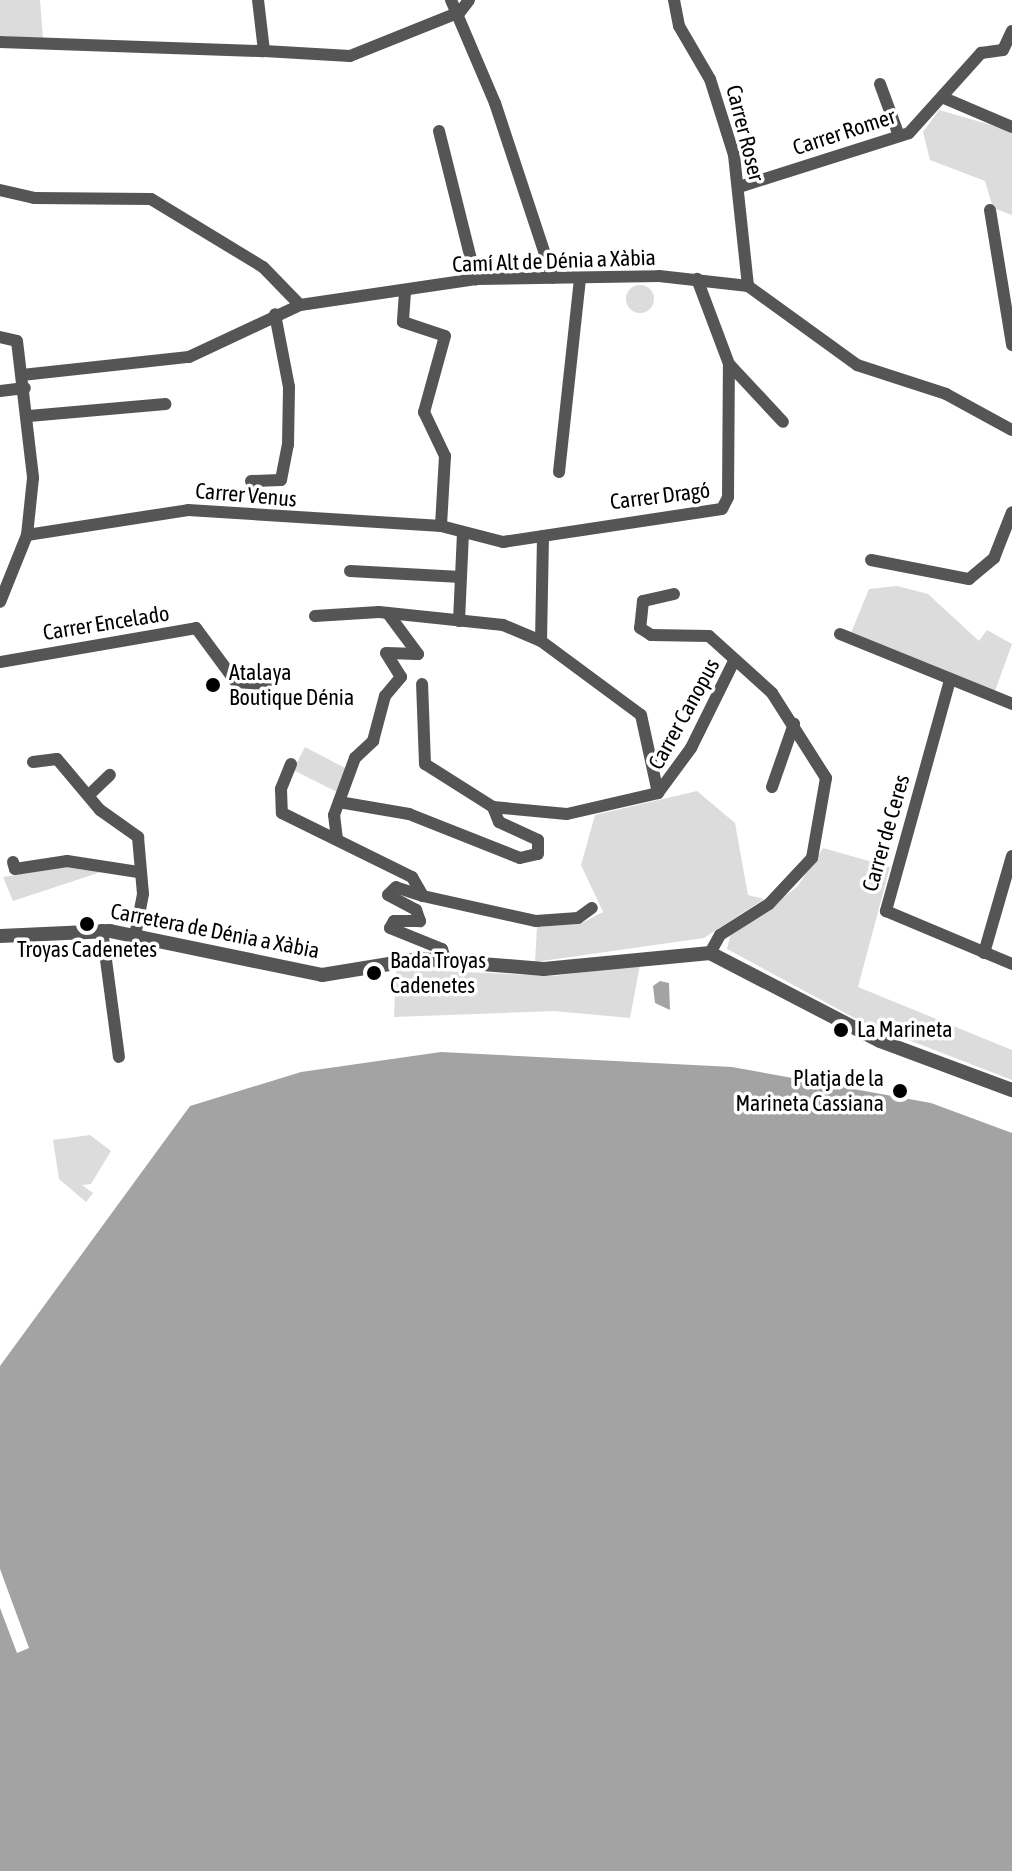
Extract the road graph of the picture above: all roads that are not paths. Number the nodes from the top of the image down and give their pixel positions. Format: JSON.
{"nodes":[{"id":1,"x":258,"y":0,"type":"edge"},
{"id":2,"x":451,"y":0,"type":"edge"},
{"id":3,"x":469,"y":0,"type":"edge"},
{"id":4,"x":674,"y":0,"type":"edge"},
{"id":5,"x":460,"y":12,"type":"junction"},
{"id":6,"x":1012,"y":31,"type":"edge"},
{"id":7,"x":0,"y":42,"type":"edge"},
{"id":8,"x":264,"y":51,"type":"junction"},
{"id":9,"x":880,"y":84,"type":"dead end"},
{"id":10,"x":944,"y":98,"type":"junction"},
{"id":11,"x":1012,"y":127,"type":"edge"},
{"id":12,"x":439,"y":131,"type":"dead end"},
{"id":13,"x":899,"y":136,"type":"junction"},
{"id":14,"x":739,"y":187,"type":"junction"},
{"id":15,"x":0,"y":190,"type":"edge"},
{"id":16,"x":990,"y":210,"type":"dead end"},
{"id":17,"x":553,"y":278,"type":"junction"},
{"id":18,"x":580,"y":278,"type":"junction"},
{"id":19,"x":476,"y":279,"type":"junction"},
{"id":20,"x":697,"y":279,"type":"junction"},
{"id":21,"x":748,"y":286,"type":"junction"},
{"id":22,"x":405,"y":292,"type":"junction"},
{"id":23,"x":300,"y":305,"type":"junction"},
{"id":24,"x":275,"y":314,"type":"junction"},
{"id":25,"x":1010,"y":319,"type":"edge"},
{"id":26,"x":0,"y":337,"type":"edge"},
{"id":27,"x":1012,"y":345,"type":"edge"},
{"id":28,"x":729,"y":364,"type":"junction"},
{"id":29,"x":24,"y":382,"type":"junction"},
{"id":30,"x":0,"y":391,"type":"edge"},
{"id":31,"x":165,"y":404,"type":"dead end"},
{"id":32,"x":29,"y":416,"type":"junction"},
{"id":33,"x":783,"y":422,"type":"dead end"},
{"id":34,"x":1012,"y":430,"type":"edge"},
{"id":35,"x":559,"y":472,"type":"dead end"},
{"id":36,"x":251,"y":481,"type":"dead end"},
{"id":37,"x":1012,"y":512,"type":"edge"},
{"id":38,"x":441,"y":526,"type":"junction"},
{"id":39,"x":463,"y":533,"type":"junction"},
{"id":40,"x":27,"y":535,"type":"junction"},
{"id":41,"x":543,"y":536,"type":"junction"},
{"id":42,"x":871,"y":560,"type":"dead end"},
{"id":43,"x":350,"y":571,"type":"dead end"},
{"id":44,"x":461,"y":577,"type":"junction"},
{"id":45,"x":674,"y":594,"type":"dead end"},
{"id":46,"x":0,"y":602,"type":"edge"},
{"id":47,"x":389,"y":615,"type":"junction"},
{"id":48,"x":315,"y":616,"type":"dead end"},
{"id":49,"x":459,"y":621,"type":"junction"},
{"id":50,"x":840,"y":634,"type":"dead end"},
{"id":51,"x":541,"y":641,"type":"junction"},
{"id":52,"x":734,"y":661,"type":"junction"},
{"id":53,"x":0,"y":662,"type":"edge"},
{"id":54,"x":283,"y":674,"type":"dead end"},
{"id":55,"x":950,"y":680,"type":"junction"},
{"id":56,"x":422,"y":684,"type":"dead end"},
{"id":57,"x":1012,"y":704,"type":"edge"},
{"id":58,"x":794,"y":724,"type":"junction"},
{"id":59,"x":33,"y":762,"type":"dead end"},
{"id":60,"x":291,"y":764,"type":"dead end"},
{"id":61,"x":110,"y":775,"type":"dead end"},
{"id":62,"x":772,"y":787,"type":"dead end"},
{"id":63,"x":658,"y":793,"type":"junction"},
{"id":64,"x":89,"y":795,"type":"junction"},
{"id":65,"x":339,"y":802,"type":"junction"},
{"id":66,"x":493,"y":807,"type":"junction"},
{"id":67,"x":337,"y":839,"type":"junction"},
{"id":68,"x":1012,"y":856,"type":"edge"},
{"id":69,"x":13,"y":862,"type":"dead end"},
{"id":70,"x":138,"y":872,"type":"junction"},
{"id":71,"x":423,"y":896,"type":"junction"},
{"id":72,"x":592,"y":908,"type":"dead end"},
{"id":73,"x":102,"y":930,"type":"junction"},
{"id":74,"x":0,"y":936,"type":"edge"},
{"id":75,"x":135,"y":936,"type":"junction"},
{"id":76,"x":710,"y":953,"type":"junction"},
{"id":77,"x":984,"y":953,"type":"junction"},
{"id":78,"x":446,"y":961,"type":"junction"},
{"id":79,"x":1012,"y":964,"type":"edge"},
{"id":80,"x":119,"y":1057,"type":"dead end"},
{"id":81,"x":1012,"y":1090,"type":"edge"}],
"edges":[{"from":1,"to":8,"type":"street"},
{"from":2,"to":5,"type":"street"},
{"from":3,"to":5,"type":"street"},
{"from":4,"to":14,"type":"street","name":"Carrer Roser"},
{"from":5,"to":8,"type":"street"},
{"from":5,"to":17,"type":"street"},
{"from":6,"to":10,"type":"street","name":"Carrer Romer"},
{"from":7,"to":8,"type":"street"},
{"from":9,"to":13,"type":"street"},
{"from":10,"to":11,"type":"street"},
{"from":10,"to":13,"type":"street","name":"Carrer Romer"},
{"from":12,"to":19,"type":"street"},
{"from":13,"to":14,"type":"street","name":"Carrer Romer"},
{"from":14,"to":21,"type":"street","name":"Carrer Roser"},
{"from":15,"to":23,"type":"street"},
{"from":16,"to":25,"type":"street"},
{"from":17,"to":18,"type":"street","name":"Camí Alt de Dénia a Xàbia"},
{"from":17,"to":19,"type":"street","name":"Camí Alt de Dénia a Xàbia"},
{"from":18,"to":20,"type":"street","name":"Camí Alt de Dénia a Xàbia"},
{"from":18,"to":35,"type":"street"},
{"from":19,"to":22,"type":"street","name":"Camí Alt de Dénia a Xàbia"},
{"from":20,"to":21,"type":"street","name":"Camí Alt de Dénia a Xàbia"},
{"from":20,"to":28,"type":"street","name":"Carrer Dragó"},
{"from":21,"to":34,"type":"street","name":"Camí Alt de Dénia a Xàbia"},
{"from":22,"to":23,"type":"street","name":"Camí Alt de Dénia a Xàbia"},
{"from":22,"to":38,"type":"street"},
{"from":23,"to":24,"type":"street","name":"Camí Alt de Dénia a Xàbia"},
{"from":24,"to":29,"type":"street","name":"Camí Alt de Dénia a Xàbia"},
{"from":24,"to":36,"type":"street"},
{"from":25,"to":27,"type":"street"},
{"from":26,"to":29,"type":"street"},
{"from":28,"to":33,"type":"street"},
{"from":28,"to":41,"type":"street","name":"Carrer Dragó"},
{"from":29,"to":30,"type":"street","name":"Camí Alt de Dénia a Xàbia"},
{"from":29,"to":32,"type":"street"},
{"from":31,"to":32,"type":"street"},
{"from":32,"to":40,"type":"street"},
{"from":37,"to":42,"type":"street"},
{"from":38,"to":39,"type":"street","name":"Carrer Venus"},
{"from":38,"to":40,"type":"street","name":"Carrer Venus"},
{"from":39,"to":41,"type":"street","name":"Carrer Dragó"},
{"from":39,"to":44,"type":"street"},
{"from":40,"to":46,"type":"street"},
{"from":41,"to":51,"type":"street"},
{"from":43,"to":44,"type":"street"},
{"from":44,"to":49,"type":"street"},
{"from":45,"to":52,"type":"street"},
{"from":47,"to":48,"type":"street"},
{"from":47,"to":49,"type":"street"},
{"from":47,"to":65,"type":"street"},
{"from":49,"to":51,"type":"street"},
{"from":50,"to":55,"type":"street"},
{"from":51,"to":63,"type":"street"},
{"from":52,"to":58,"type":"street","name":"Carrer Canopus"},
{"from":52,"to":63,"type":"street","name":"Carrer Canopus"},
{"from":53,"to":54,"type":"street","name":"Carrer Encelado"},
{"from":55,"to":57,"type":"street"},
{"from":55,"to":77,"type":"street","name":"Carrer de Ceres"},
{"from":56,"to":66,"type":"street","name":"Carrer Canopus"},
{"from":58,"to":62,"type":"street"},
{"from":58,"to":76,"type":"street","name":"Carrer Canopus"},
{"from":59,"to":64,"type":"street"},
{"from":60,"to":67,"type":"street"},
{"from":61,"to":64,"type":"street"},
{"from":63,"to":66,"type":"street","name":"Carrer Canopus"},
{"from":64,"to":70,"type":"street"},
{"from":65,"to":66,"type":"street","name":"Carrer Canopus"},
{"from":65,"to":67,"type":"street"},
{"from":67,"to":71,"type":"street"},
{"from":68,"to":77,"type":"street"},
{"from":69,"to":70,"type":"street"},
{"from":70,"to":75,"type":"street"},
{"from":71,"to":72,"type":"street"},
{"from":71,"to":78,"type":"street"},
{"from":73,"to":74,"type":"street","name":"Carretera de Dénia a Xàbia"},
{"from":73,"to":75,"type":"street","name":"Carretera de Dénia a Xàbia"},
{"from":73,"to":80,"type":"street"},
{"from":75,"to":78,"type":"street","name":"Carretera de Dénia a Xàbia"},
{"from":76,"to":78,"type":"street","name":"Carretera de Dénia a Xàbia"},
{"from":76,"to":81,"type":"street"},
{"from":77,"to":79,"type":"street","name":"Carrer de Ceres"}]}
